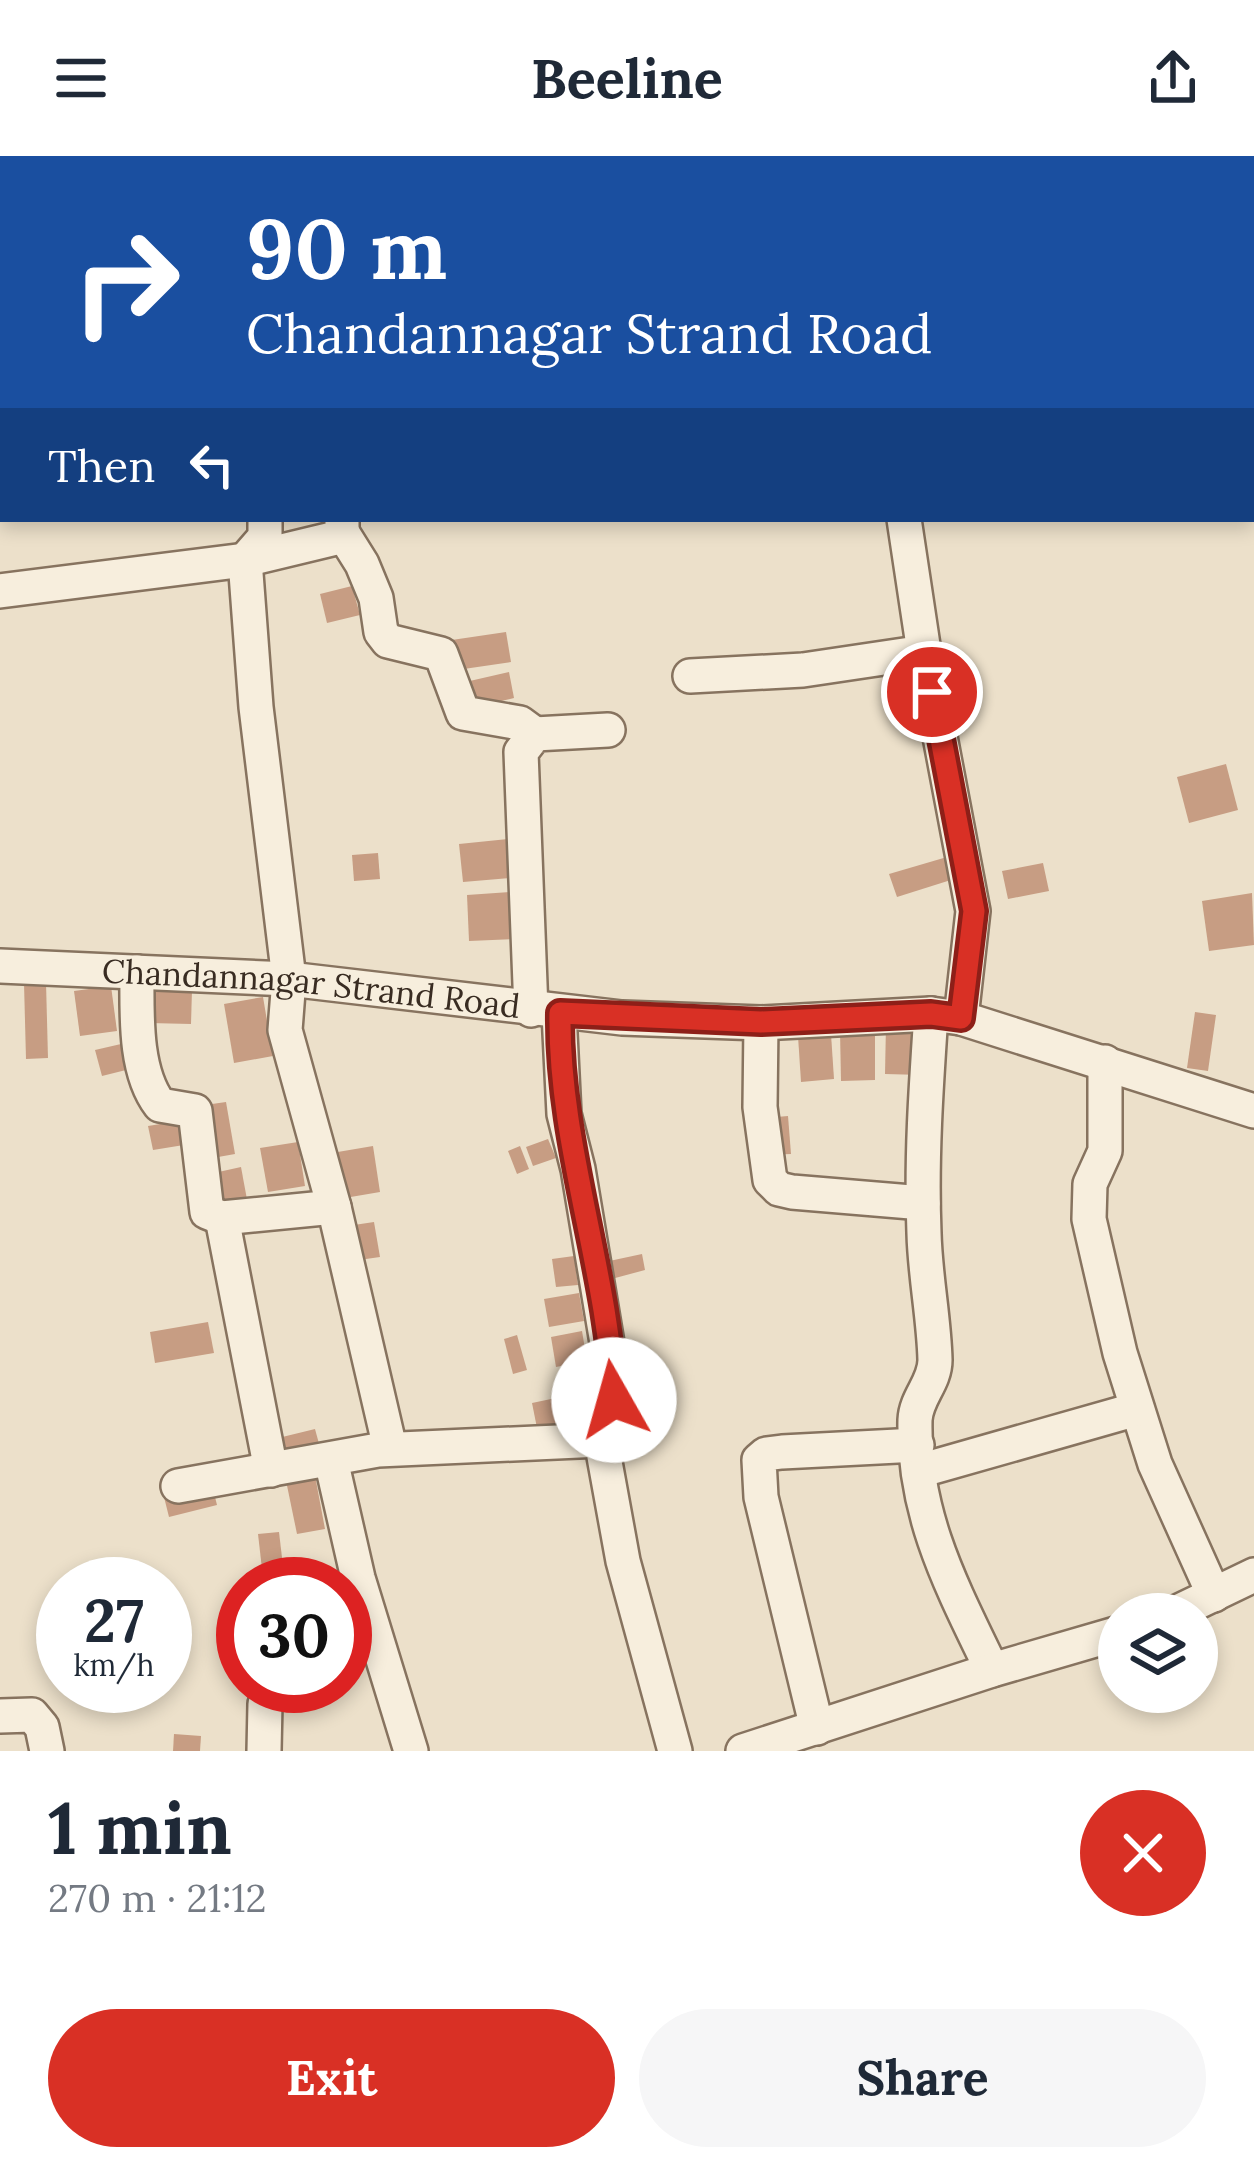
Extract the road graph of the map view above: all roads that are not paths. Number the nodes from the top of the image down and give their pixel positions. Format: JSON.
{"nodes":[{"id":1,"x":266,"y":522,"type":"edge"},
{"id":2,"x":904,"y":522,"type":"edge"},
{"id":3,"x":342,"y":526,"type":"edge"},
{"id":4,"x":245,"y":560,"type":"junction"},
{"id":5,"x":0,"y":591,"type":"edge"},
{"id":6,"x":924,"y":652,"type":"junction"},
{"id":7,"x":690,"y":676,"type":"dead end"},
{"id":8,"x":608,"y":730,"type":"dead end"},
{"id":9,"x":535,"y":734,"type":"junction"},
{"id":10,"x":0,"y":966,"type":"edge"},
{"id":11,"x":137,"y":972,"type":"junction"},
{"id":12,"x":289,"y":979,"type":"junction"},
{"id":13,"x":545,"y":1011,"type":"junction"},
{"id":14,"x":946,"y":1016,"type":"junction"},
{"id":15,"x":761,"y":1022,"type":"junction"},
{"id":16,"x":1105,"y":1062,"type":"junction"},
{"id":17,"x":1254,"y":1111,"type":"edge"},
{"id":18,"x":923,"y":1203,"type":"junction"},
{"id":19,"x":334,"y":1207,"type":"junction"},
{"id":20,"x":222,"y":1218,"type":"junction"},
{"id":21,"x":1137,"y":1409,"type":"junction"},
{"id":22,"x":601,"y":1440,"type":"junction"},
{"id":23,"x":390,"y":1448,"type":"junction"},
{"id":24,"x":918,"y":1458,"type":"junction"},
{"id":25,"x":332,"y":1460,"type":"junction"},
{"id":26,"x":272,"y":1470,"type":"junction"},
{"id":27,"x":178,"y":1486,"type":"dead end"},
{"id":28,"x":1254,"y":1575,"type":"edge"},
{"id":29,"x":1213,"y":1593,"type":"edge"},
{"id":30,"x":1218,"y":1593,"type":"edge"},
{"id":31,"x":1098,"y":1639,"type":"edge"},
{"id":32,"x":992,"y":1670,"type":"junction"},
{"id":33,"x":265,"y":1713,"type":"edge"},
{"id":34,"x":0,"y":1716,"type":"edge"},
{"id":35,"x":818,"y":1728,"type":"junction"},
{"id":36,"x":47,"y":1751,"type":"edge"},
{"id":37,"x":264,"y":1751,"type":"edge"},
{"id":38,"x":410,"y":1751,"type":"edge"},
{"id":39,"x":674,"y":1751,"type":"edge"},
{"id":40,"x":743,"y":1751,"type":"edge"}],
"edges":[{"from":1,"to":4,"type":"street"},
{"from":2,"to":6,"type":"street"},
{"from":3,"to":4,"type":"street"},
{"from":3,"to":9,"type":"street"},
{"from":4,"to":5,"type":"street"},
{"from":4,"to":12,"type":"street"},
{"from":6,"to":7,"type":"street"},
{"from":6,"to":14,"type":"street"},
{"from":8,"to":9,"type":"street"},
{"from":9,"to":13,"type":"street"},
{"from":10,"to":11,"type":"street","name":"Chandannagar Strand Road"},
{"from":11,"to":12,"type":"street","name":"Chandannagar Strand Road"},
{"from":11,"to":20,"type":"street"},
{"from":12,"to":13,"type":"street","name":"Chandannagar Strand Road"},
{"from":12,"to":19,"type":"street"},
{"from":13,"to":15,"type":"street","name":"Chandannagar Strand Road"},
{"from":13,"to":22,"type":"street"},
{"from":14,"to":15,"type":"street","name":"Chandannagar Strand Road"},
{"from":14,"to":16,"type":"street","name":"Chandannagar Strand Road"},
{"from":14,"to":18,"type":"street"},
{"from":15,"to":18,"type":"street"},
{"from":16,"to":17,"type":"street","name":"Chandannagar Strand Road"},
{"from":16,"to":21,"type":"street"},
{"from":18,"to":24,"type":"street"},
{"from":19,"to":20,"type":"street"},
{"from":19,"to":23,"type":"street"},
{"from":20,"to":26,"type":"street"},
{"from":21,"to":24,"type":"street"},
{"from":21,"to":29,"type":"street"},
{"from":22,"to":23,"type":"street"},
{"from":22,"to":39,"type":"street"},
{"from":23,"to":25,"type":"street"},
{"from":24,"to":32,"type":"street"},
{"from":24,"to":35,"type":"street"},
{"from":25,"to":26,"type":"street"},
{"from":25,"to":38,"type":"street"},
{"from":26,"to":27,"type":"street"},
{"from":28,"to":30,"type":"street"},
{"from":31,"to":32,"type":"street"},
{"from":32,"to":35,"type":"street"},
{"from":33,"to":37,"type":"street"},
{"from":34,"to":36,"type":"street"},
{"from":35,"to":40,"type":"street"}]}
